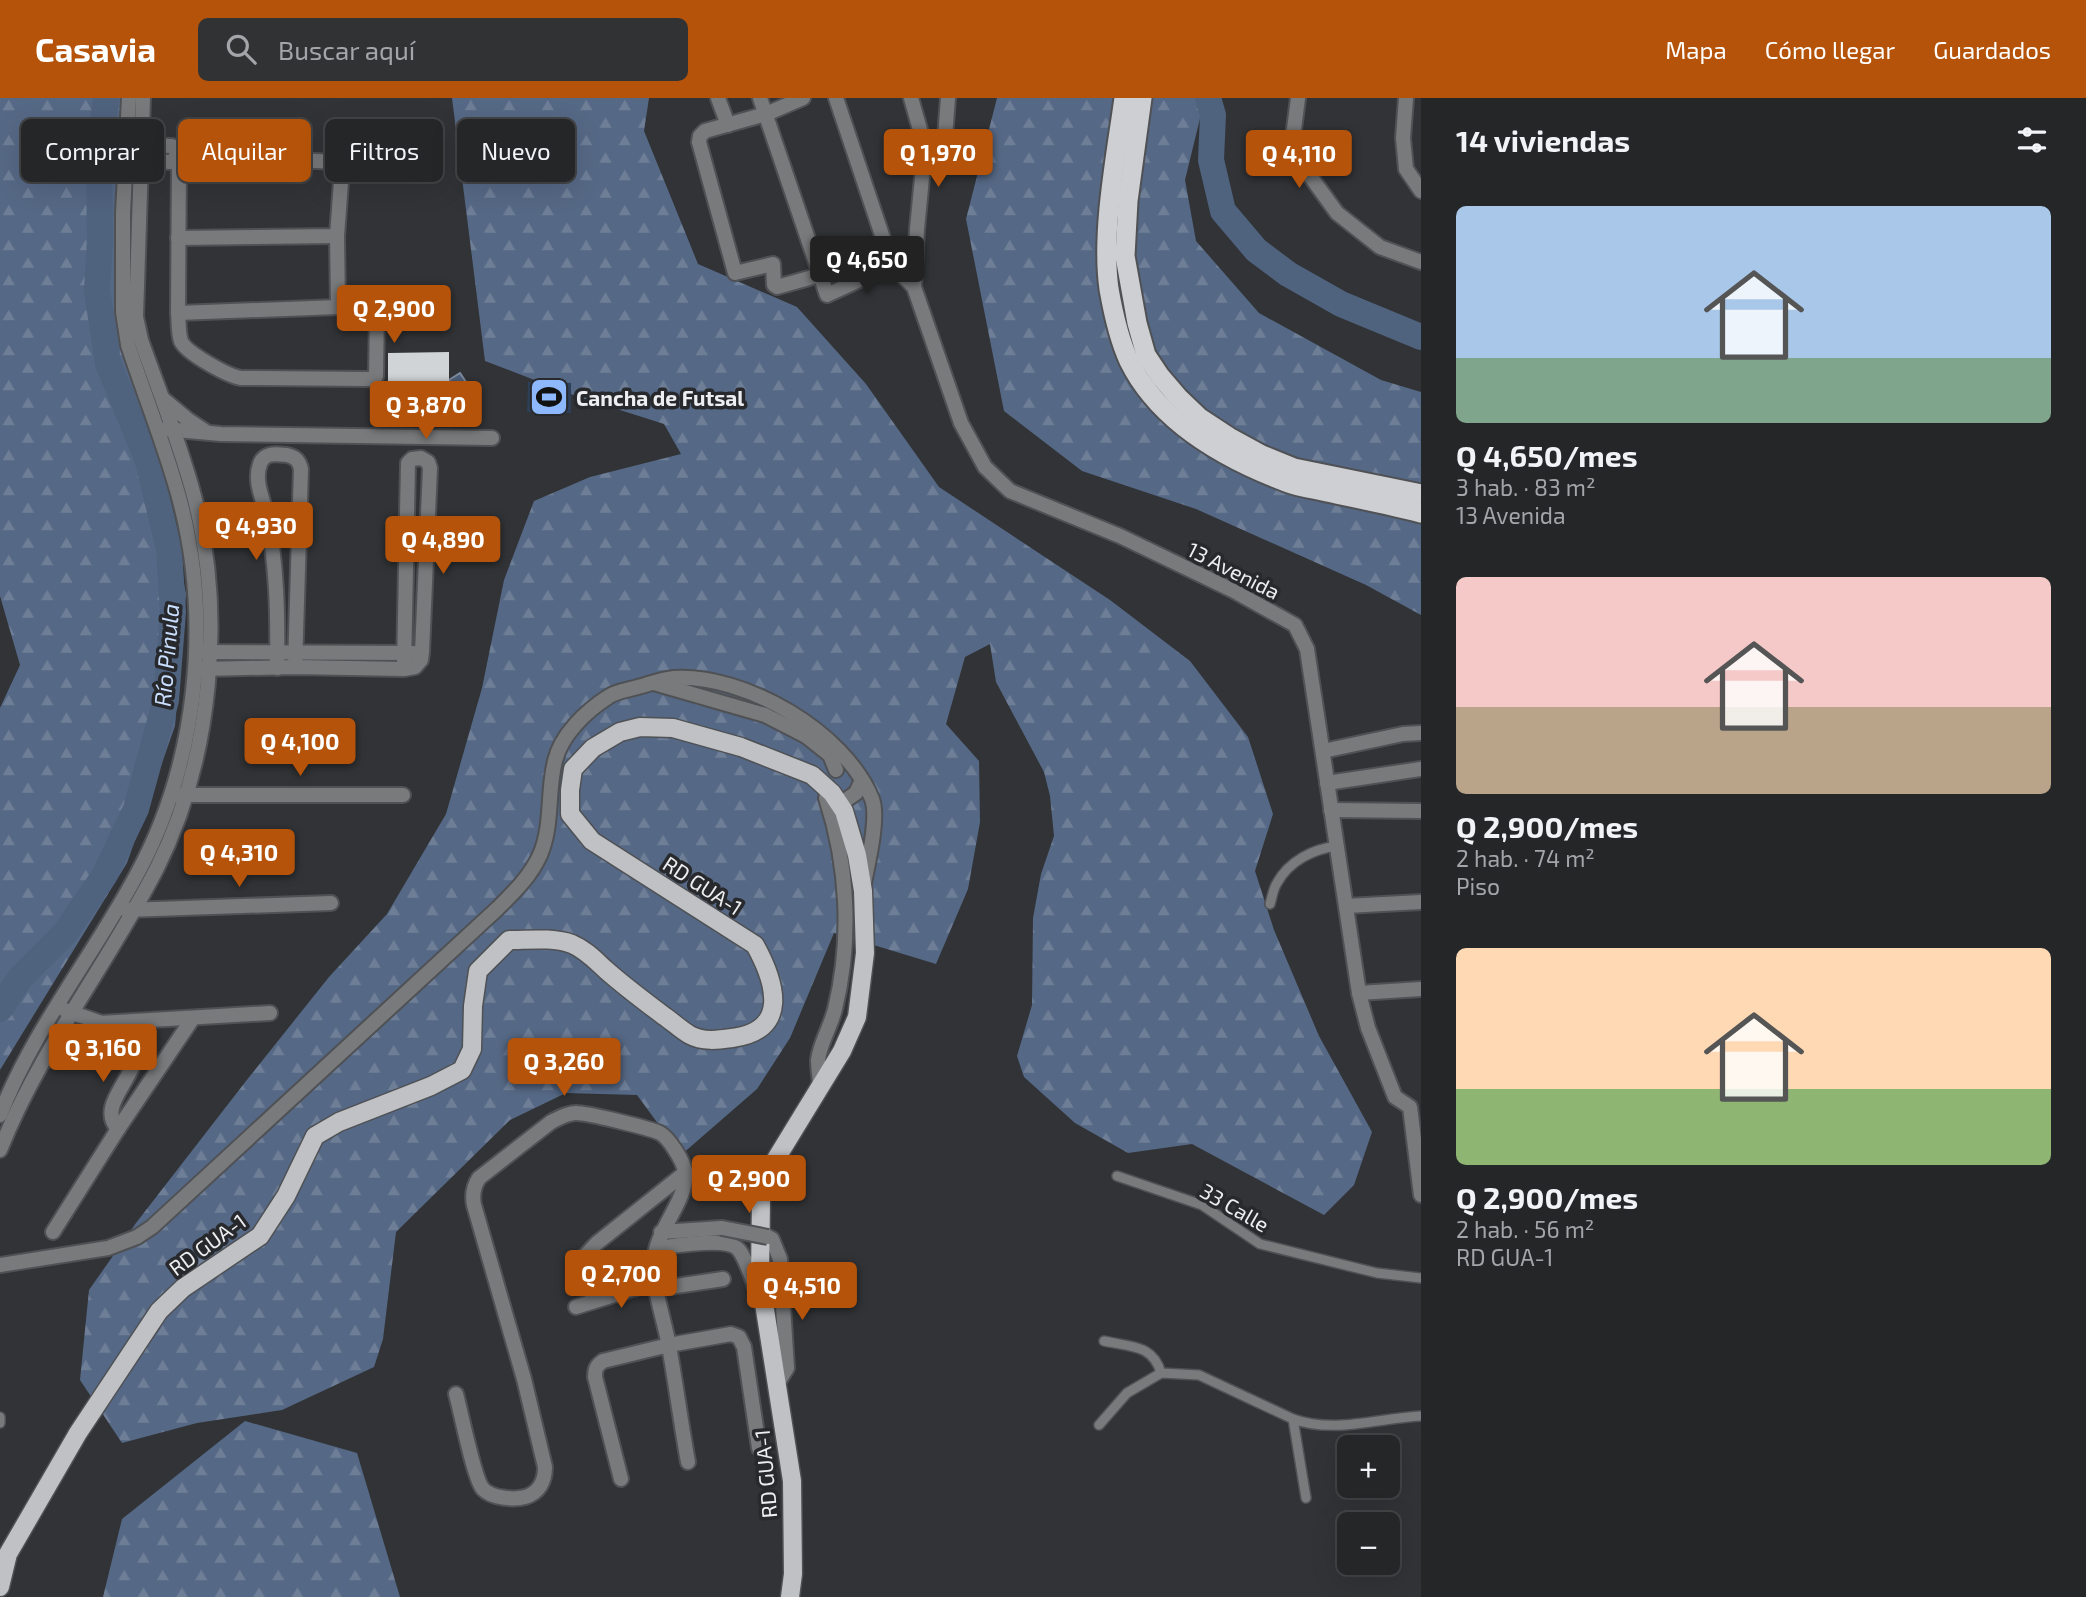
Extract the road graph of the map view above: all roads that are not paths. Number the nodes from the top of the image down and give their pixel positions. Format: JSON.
{"nodes":[{"id":1,"x":129,"y":98,"type":"edge"},
{"id":2,"x":142,"y":98,"type":"edge"},
{"id":3,"x":718,"y":98,"type":"edge"},
{"id":4,"x":760,"y":98,"type":"edge"},
{"id":5,"x":803,"y":98,"type":"edge"},
{"id":6,"x":836,"y":98,"type":"edge"},
{"id":7,"x":911,"y":98,"type":"edge"},
{"id":8,"x":948,"y":98,"type":"edge"},
{"id":9,"x":1124,"y":98,"type":"edge"},
{"id":10,"x":1142,"y":98,"type":"edge"},
{"id":11,"x":1298,"y":98,"type":"edge"},
{"id":12,"x":1406,"y":98,"type":"edge"},
{"id":13,"x":766,"y":114,"type":"junction"},
{"id":14,"x":130,"y":119,"type":"edge"},
{"id":15,"x":142,"y":119,"type":"edge"},
{"id":16,"x":728,"y":124,"type":"junction"},
{"id":17,"x":164,"y":146,"type":"edge"},
{"id":18,"x":944,"y":151,"type":"dead end"},
{"id":19,"x":178,"y":155,"type":"joint"},
{"id":20,"x":311,"y":161,"type":"edge"},
{"id":21,"x":164,"y":162,"type":"edge"},
{"id":22,"x":129,"y":182,"type":"edge"},
{"id":23,"x":133,"y":182,"type":"edge"},
{"id":24,"x":178,"y":182,"type":"edge"},
{"id":25,"x":1421,"y":191,"type":"edge"},
{"id":26,"x":1119,"y":200,"type":"junction"},
{"id":27,"x":337,"y":236,"type":"junction"},
{"id":28,"x":178,"y":238,"type":"junction"},
{"id":29,"x":1421,"y":262,"type":"edge"},
{"id":30,"x":892,"y":265,"type":"junction"},
{"id":31,"x":820,"y":275,"type":"junction"},
{"id":32,"x":914,"y":287,"type":"junction"},
{"id":33,"x":338,"y":307,"type":"junction"},
{"id":34,"x":178,"y":313,"type":"junction"},
{"id":35,"x":161,"y":397,"type":"junction"},
{"id":36,"x":156,"y":428,"type":"junction"},
{"id":37,"x":173,"y":430,"type":"junction"},
{"id":38,"x":209,"y":433,"type":"junction"},
{"id":39,"x":492,"y":438,"type":"dead end"},
{"id":40,"x":1421,"y":494,"type":"edge"},
{"id":41,"x":1421,"y":513,"type":"edge"},
{"id":42,"x":203,"y":652,"type":"junction"},
{"id":43,"x":277,"y":652,"type":"junction"},
{"id":44,"x":295,"y":660,"type":"junction"},
{"id":45,"x":404,"y":661,"type":"junction"},
{"id":46,"x":277,"y":668,"type":"junction"},
{"id":47,"x":210,"y":669,"type":"junction"},
{"id":48,"x":194,"y":670,"type":"junction"},
{"id":49,"x":652,"y":683,"type":"junction"},
{"id":50,"x":1421,"y":733,"type":"edge"},
{"id":51,"x":1322,"y":751,"type":"junction"},
{"id":52,"x":1421,"y":769,"type":"edge"},
{"id":53,"x":836,"y":770,"type":"dead end"},
{"id":54,"x":862,"y":780,"type":"junction"},
{"id":55,"x":1327,"y":783,"type":"junction"},
{"id":56,"x":178,"y":795,"type":"junction"},
{"id":57,"x":403,"y":795,"type":"dead end"},
{"id":58,"x":833,"y":801,"type":"junction"},
{"id":59,"x":1331,"y":810,"type":"junction"},
{"id":60,"x":1421,"y":811,"type":"edge"},
{"id":61,"x":1337,"y":846,"type":"junction"},
{"id":62,"x":863,"y":891,"type":"junction"},
{"id":63,"x":1421,"y":902,"type":"edge"},
{"id":64,"x":331,"y":903,"type":"dead end"},
{"id":65,"x":1270,"y":904,"type":"dead end"},
{"id":66,"x":1346,"y":906,"type":"junction"},
{"id":67,"x":118,"y":909,"type":"junction"},
{"id":68,"x":133,"y":911,"type":"junction"},
{"id":69,"x":1421,"y":989,"type":"edge"},
{"id":70,"x":1359,"y":993,"type":"junction"},
{"id":71,"x":64,"y":1010,"type":"junction"},
{"id":72,"x":270,"y":1013,"type":"dead end"},
{"id":73,"x":193,"y":1018,"type":"junction"},
{"id":74,"x":100,"y":1023,"type":"junction"},
{"id":75,"x":820,"y":1087,"type":"junction"},
{"id":76,"x":1415,"y":1107,"type":"edge"},
{"id":77,"x":0,"y":1115,"type":"edge"},
{"id":78,"x":118,"y":1129,"type":"junction"},
{"id":79,"x":0,"y":1150,"type":"edge"},
{"id":80,"x":1419,"y":1166,"type":"edge"},
{"id":81,"x":685,"y":1172,"type":"junction"},
{"id":82,"x":1117,"y":1176,"type":"dead end"},
{"id":83,"x":1421,"y":1195,"type":"edge"},
{"id":84,"x":53,"y":1232,"type":"dead end"},
{"id":85,"x":661,"y":1232,"type":"junction"},
{"id":86,"x":657,"y":1248,"type":"junction"},
{"id":87,"x":0,"y":1265,"type":"edge"},
{"id":88,"x":1421,"y":1278,"type":"edge"},
{"id":89,"x":723,"y":1279,"type":"dead end"},
{"id":90,"x":655,"y":1285,"type":"junction"},
{"id":91,"x":594,"y":1300,"type":"junction"},
{"id":92,"x":576,"y":1307,"type":"dead end"},
{"id":93,"x":766,"y":1314,"type":"junction"},
{"id":94,"x":1104,"y":1341,"type":"dead end"},
{"id":95,"x":669,"y":1345,"type":"junction"},
{"id":96,"x":1161,"y":1373,"type":"junction"},
{"id":97,"x":777,"y":1384,"type":"junction"},
{"id":98,"x":456,"y":1394,"type":"dead end"},
{"id":99,"x":1421,"y":1416,"type":"edge"},
{"id":100,"x":0,"y":1417,"type":"edge"},
{"id":101,"x":1293,"y":1419,"type":"junction"},
{"id":102,"x":0,"y":1423,"type":"edge"},
{"id":103,"x":1099,"y":1425,"type":"dead end"},
{"id":104,"x":759,"y":1447,"type":"dead end"},
{"id":105,"x":688,"y":1462,"type":"dead end"},
{"id":106,"x":621,"y":1479,"type":"dead end"},
{"id":107,"x":1306,"y":1498,"type":"dead end"},
{"id":108,"x":0,"y":1587,"type":"edge"},
{"id":109,"x":790,"y":1597,"type":"edge"}],
"edges":[{"from":1,"to":14,"type":"street"},
{"from":2,"to":15,"type":"street"},
{"from":3,"to":16,"type":"street"},
{"from":4,"to":13,"type":"street"},
{"from":5,"to":13,"type":"street"},
{"from":6,"to":30,"type":"street","name":"13 Avenida"},
{"from":7,"to":32,"type":"street"},
{"from":8,"to":18,"type":"street"},
{"from":9,"to":26,"type":"highway"},
{"from":10,"to":26,"type":"highway"},
{"from":11,"to":29,"type":"street"},
{"from":12,"to":25,"type":"street"},
{"from":13,"to":16,"type":"street"},
{"from":13,"to":31,"type":"street"},
{"from":16,"to":31,"type":"street"},
{"from":17,"to":19,"type":"street"},
{"from":19,"to":21,"type":"street"},
{"from":20,"to":27,"type":"street"},
{"from":22,"to":36,"type":"street"},
{"from":23,"to":35,"type":"street"},
{"from":24,"to":28,"type":"street"},
{"from":26,"to":40,"type":"highway"},
{"from":26,"to":41,"type":"highway"},
{"from":27,"to":28,"type":"street"},
{"from":27,"to":33,"type":"street"},
{"from":28,"to":34,"type":"street"},
{"from":30,"to":31,"type":"street"},
{"from":30,"to":32,"type":"street","name":"13 Avenida"},
{"from":32,"to":51,"type":"street","name":"13 Avenida"},
{"from":33,"to":34,"type":"street"},
{"from":33,"to":34,"type":"street"},
{"from":35,"to":37,"type":"street"},
{"from":35,"to":38,"type":"street"},
{"from":36,"to":37,"type":"street"},
{"from":36,"to":42,"type":"street"},
{"from":37,"to":38,"type":"street"},
{"from":37,"to":42,"type":"street"},
{"from":38,"to":39,"type":"street"},
{"from":42,"to":43,"type":"street"},
{"from":42,"to":47,"type":"street"},
{"from":42,"to":48,"type":"street"},
{"from":43,"to":44,"type":"street"},
{"from":43,"to":44,"type":"street"},
{"from":43,"to":46,"type":"street"},
{"from":44,"to":45,"type":"street"},
{"from":44,"to":46,"type":"street"},
{"from":45,"to":45,"type":"street"},
{"from":46,"to":47,"type":"street"},
{"from":47,"to":48,"type":"street"},
{"from":47,"to":56,"type":"street"},
{"from":48,"to":56,"type":"street"},
{"from":49,"to":53,"type":"street"},
{"from":49,"to":54,"type":"street"},
{"from":49,"to":87,"type":"street"},
{"from":50,"to":51,"type":"street"},
{"from":51,"to":55,"type":"street","name":"13 Avenida"},
{"from":52,"to":55,"type":"street"},
{"from":54,"to":58,"type":"street"},
{"from":54,"to":62,"type":"street"},
{"from":55,"to":59,"type":"street","name":"13 Avenida"},
{"from":56,"to":57,"type":"street"},
{"from":56,"to":67,"type":"street"},
{"from":56,"to":68,"type":"street"},
{"from":58,"to":62,"type":"main road","name":"RD GUA-1"},
{"from":58,"to":75,"type":"street"},
{"from":58,"to":108,"type":"main road","name":"RD GUA-1"},
{"from":59,"to":60,"type":"street"},
{"from":59,"to":61,"type":"street","name":"13 Avenida"},
{"from":61,"to":65,"type":"lane"},
{"from":61,"to":66,"type":"street","name":"13 Avenida"},
{"from":62,"to":75,"type":"main road","name":"RD GUA-1"},
{"from":63,"to":66,"type":"street"},
{"from":64,"to":68,"type":"street"},
{"from":66,"to":70,"type":"street","name":"13 Avenida"},
{"from":67,"to":68,"type":"street"},
{"from":67,"to":71,"type":"street"},
{"from":68,"to":71,"type":"street"},
{"from":69,"to":70,"type":"street"},
{"from":70,"to":76,"type":"street","name":"13 Avenida"},
{"from":71,"to":74,"type":"street"},
{"from":71,"to":77,"type":"street"},
{"from":71,"to":79,"type":"street"},
{"from":72,"to":73,"type":"street"},
{"from":73,"to":74,"type":"street"},
{"from":73,"to":78,"type":"street"},
{"from":74,"to":78,"type":"street"},
{"from":75,"to":93,"type":"main road","name":"RD GUA-1"},
{"from":76,"to":80,"type":"street","name":"13 Avenida"},
{"from":78,"to":84,"type":"street"},
{"from":80,"to":83,"type":"street","name":"13 Avenida"},
{"from":81,"to":85,"type":"street"},
{"from":81,"to":91,"type":"street"},
{"from":81,"to":98,"type":"street"},
{"from":82,"to":88,"type":"lane","name":"33 Calle"},
{"from":85,"to":86,"type":"street"},
{"from":85,"to":97,"type":"street","bridge":true},
{"from":86,"to":90,"type":"street"},
{"from":86,"to":93,"type":"street"},
{"from":89,"to":90,"type":"street"},
{"from":90,"to":91,"type":"street"},
{"from":90,"to":95,"type":"street"},
{"from":91,"to":92,"type":"street"},
{"from":93,"to":97,"type":"main road","name":"RD GUA-1"},
{"from":94,"to":96,"type":"lane"},
{"from":95,"to":104,"type":"street"},
{"from":95,"to":105,"type":"street"},
{"from":95,"to":106,"type":"street"},
{"from":96,"to":101,"type":"lane"},
{"from":96,"to":103,"type":"lane"},
{"from":97,"to":109,"type":"main road","name":"RD GUA-1"},
{"from":99,"to":101,"type":"lane"},
{"from":100,"to":102,"type":"lane"},
{"from":101,"to":107,"type":"lane"}]}
